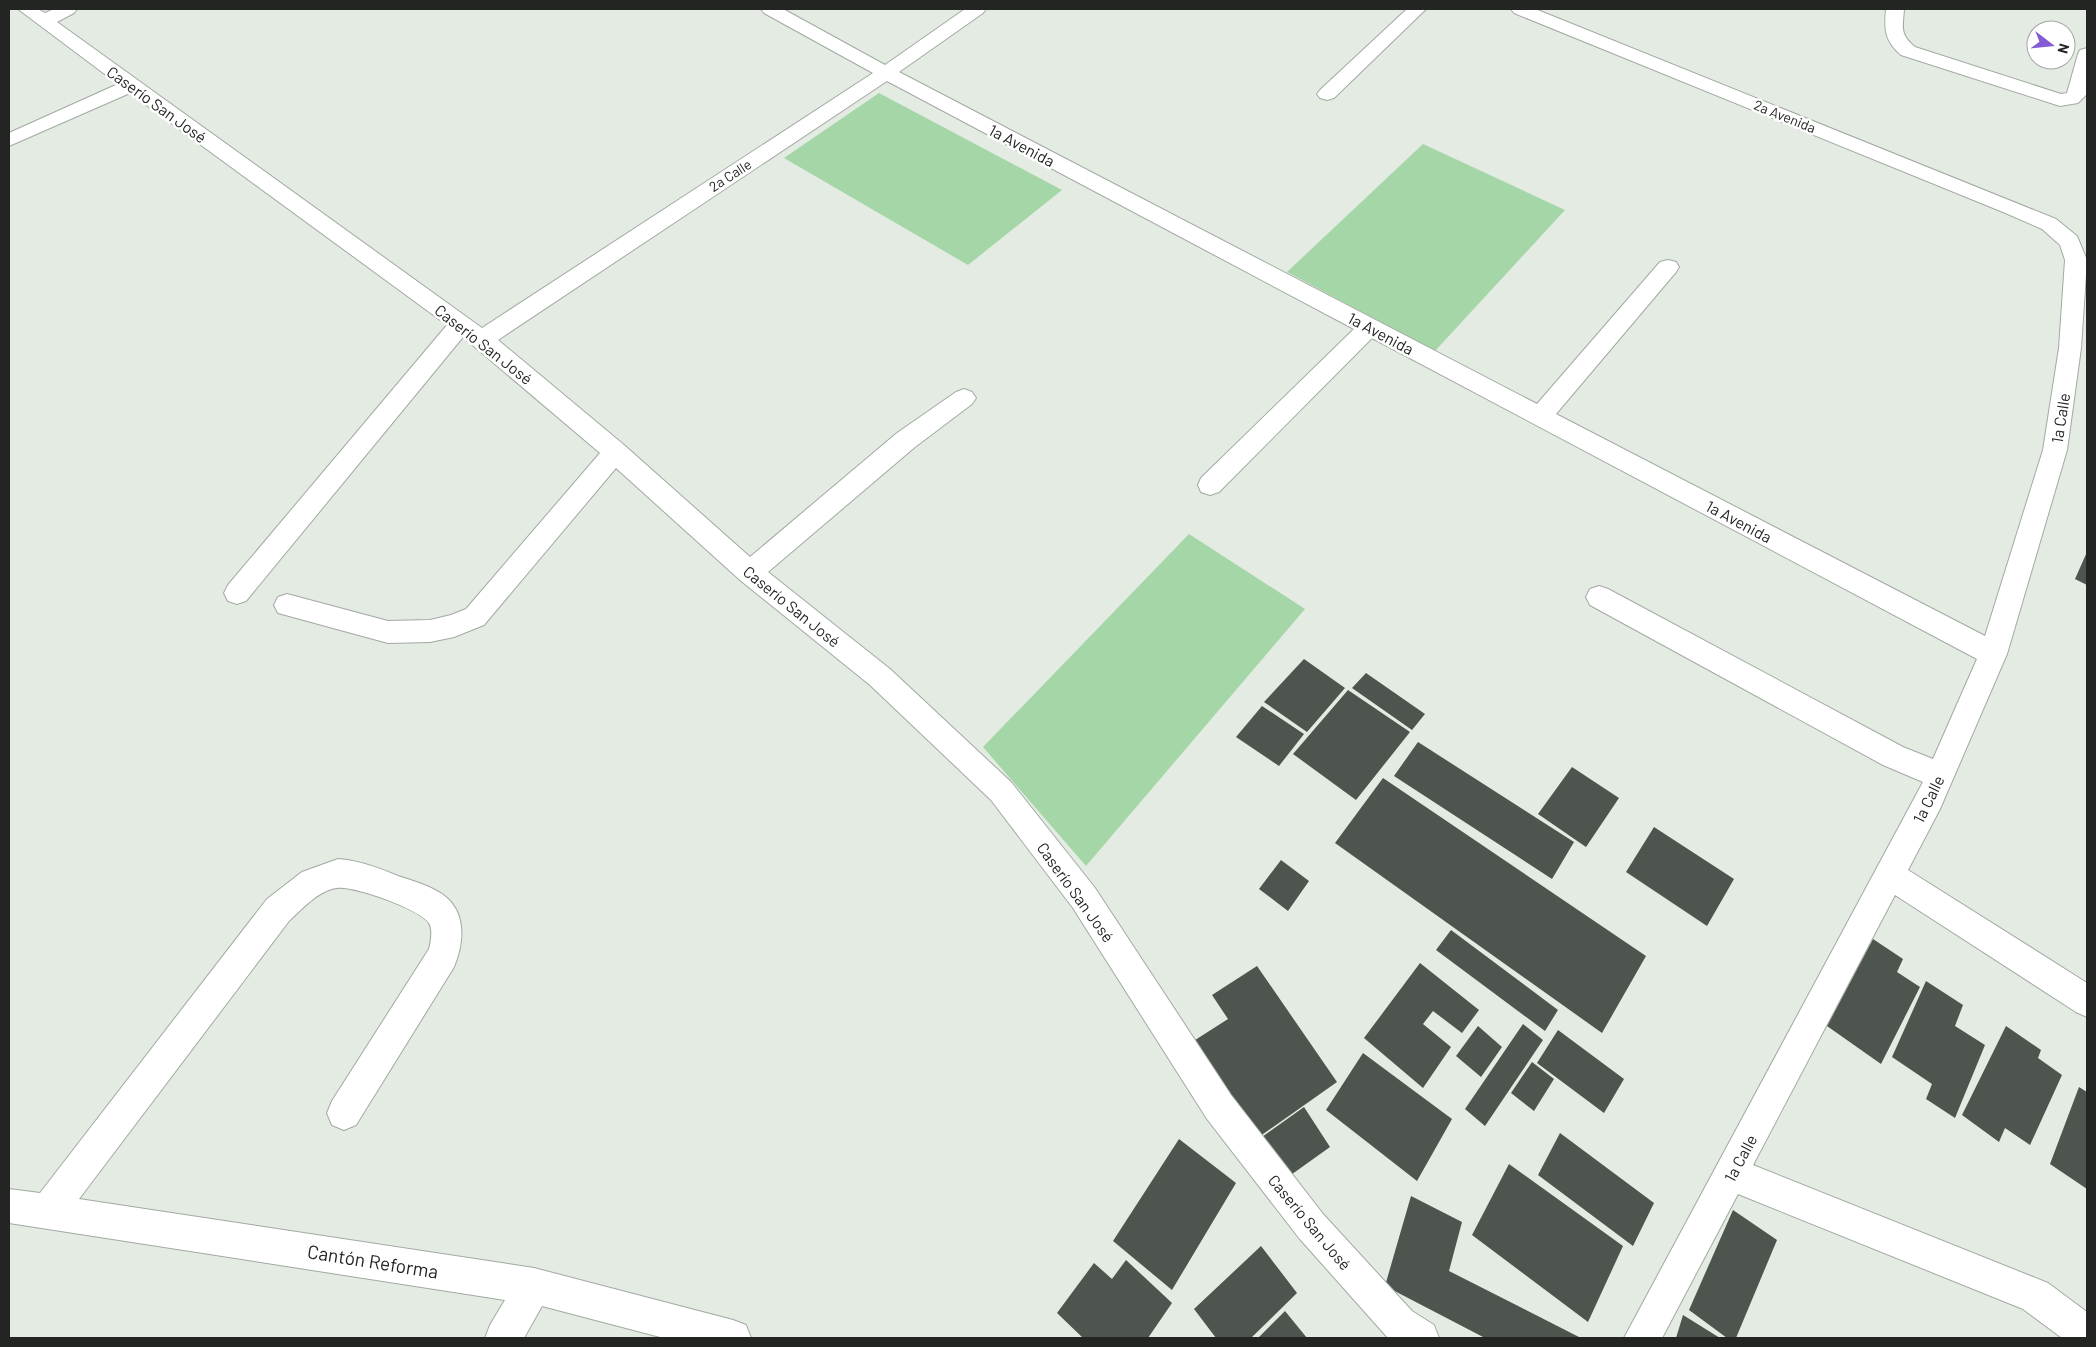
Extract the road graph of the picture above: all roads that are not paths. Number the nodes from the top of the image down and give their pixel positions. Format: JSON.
{"nodes":[{"id":1,"x":27,"y":9,"type":"edge"},
{"id":2,"x":68,"y":9,"type":"edge"},
{"id":3,"x":770,"y":9,"type":"edge"},
{"id":4,"x":977,"y":9,"type":"edge"},
{"id":5,"x":1417,"y":9,"type":"edge"},
{"id":6,"x":1895,"y":9,"type":"edge"},
{"id":7,"x":1527,"y":10,"type":"edge"},
{"id":8,"x":44,"y":21,"type":"junction"},
{"id":9,"x":2087,"y":54,"type":"edge"},
{"id":10,"x":886,"y":73,"type":"junction"},
{"id":11,"x":132,"y":85,"type":"junction"},
{"id":12,"x":1326,"y":94,"type":"dead end"},
{"id":13,"x":9,"y":140,"type":"edge"},
{"id":14,"x":2049,"y":224,"type":"joint"},
{"id":15,"x":1668,"y":267,"type":"dead end"},
{"id":16,"x":1370,"y":327,"type":"junction"},
{"id":17,"x":471,"y":332,"type":"junction"},
{"id":18,"x":964,"y":398,"type":"dead end"},
{"id":19,"x":1540,"y":416,"type":"junction"},
{"id":20,"x":615,"y":452,"type":"junction"},
{"id":21,"x":1210,"y":485,"type":"dead end"},
{"id":22,"x":749,"y":572,"type":"junction"},
{"id":23,"x":237,"y":593,"type":"dead end"},
{"id":24,"x":1599,"y":597,"type":"dead end"},
{"id":25,"x":287,"y":605,"type":"dead end"},
{"id":26,"x":1993,"y":654,"type":"junction"},
{"id":27,"x":1940,"y":776,"type":"junction"},
{"id":28,"x":1890,"y":876,"type":"junction"},
{"id":29,"x":2087,"y":1001,"type":"edge"},
{"id":30,"x":344,"y":1113,"type":"dead end"},
{"id":31,"x":1732,"y":1174,"type":"junction"},
{"id":32,"x":9,"y":1206,"type":"edge"},
{"id":33,"x":47,"y":1212,"type":"junction"},
{"id":34,"x":534,"y":1286,"type":"junction"},
{"id":35,"x":503,"y":1338,"type":"edge"},
{"id":36,"x":733,"y":1338,"type":"edge"},
{"id":37,"x":1421,"y":1338,"type":"edge"},
{"id":38,"x":1642,"y":1338,"type":"edge"},
{"id":39,"x":2086,"y":1338,"type":"edge"}],
"edges":[{"from":1,"to":8,"type":"street","name":"Caserío San José"},
{"from":2,"to":8,"type":"street"},
{"from":3,"to":10,"type":"street","name":"1a Avenida"},
{"from":4,"to":10,"type":"street","name":"2a Calle"},
{"from":5,"to":12,"type":"street"},
{"from":6,"to":9,"type":"street"},
{"from":7,"to":14,"type":"street","name":"2a Avenida"},
{"from":8,"to":11,"type":"street","name":"Caserío San José"},
{"from":10,"to":16,"type":"street","name":"1a Avenida"},
{"from":10,"to":17,"type":"street","name":"2a Calle"},
{"from":11,"to":13,"type":"street"},
{"from":11,"to":17,"type":"street","name":"Caserío San José"},
{"from":14,"to":26,"type":"street","name":"1a Calle"},
{"from":15,"to":19,"type":"street"},
{"from":16,"to":19,"type":"street","name":"1a Avenida"},
{"from":16,"to":21,"type":"street"},
{"from":17,"to":20,"type":"street","name":"Caserío San José"},
{"from":17,"to":23,"type":"street","name":"2a Calle"},
{"from":18,"to":22,"type":"street"},
{"from":19,"to":26,"type":"street","name":"1a Avenida"},
{"from":20,"to":22,"type":"street","name":"Caserío San José"},
{"from":20,"to":25,"type":"street"},
{"from":22,"to":37,"type":"street","name":"Caserío San José"},
{"from":24,"to":27,"type":"street"},
{"from":26,"to":27,"type":"street","name":"1a Calle"},
{"from":27,"to":28,"type":"street","name":"1a Calle"},
{"from":28,"to":29,"type":"street"},
{"from":28,"to":31,"type":"street","name":"1a Calle"},
{"from":30,"to":33,"type":"street"},
{"from":31,"to":38,"type":"street","name":"1a Calle"},
{"from":31,"to":39,"type":"street"},
{"from":32,"to":33,"type":"street","name":"Cantón Reforma"},
{"from":33,"to":34,"type":"street","name":"Cantón Reforma"},
{"from":34,"to":35,"type":"street"},
{"from":34,"to":36,"type":"street","name":"Cantón Reforma"}]}
